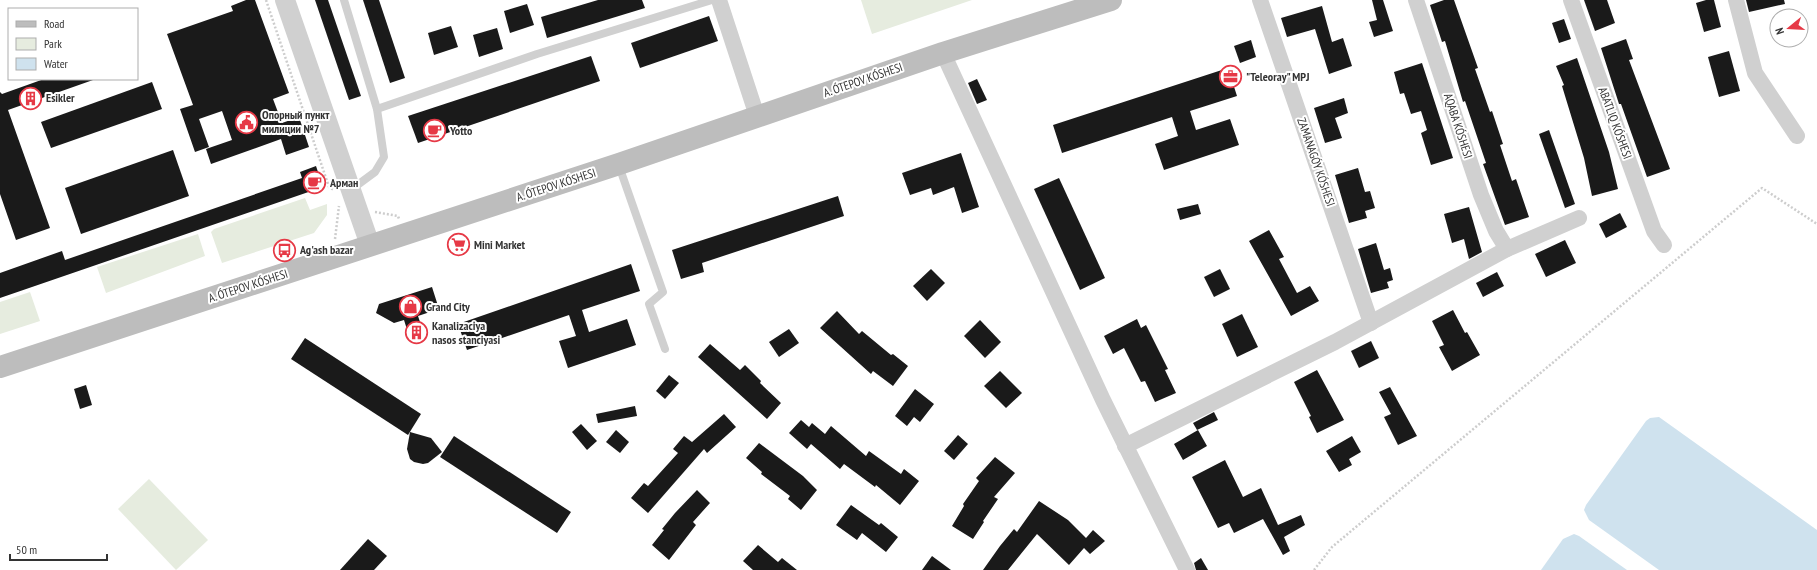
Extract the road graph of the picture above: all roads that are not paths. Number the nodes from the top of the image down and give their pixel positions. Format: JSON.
{"nodes":[{"id":1,"x":285,"y":0,"type":"edge"},
{"id":2,"x":344,"y":0,"type":"edge"},
{"id":3,"x":712,"y":0,"type":"edge"},
{"id":4,"x":719,"y":0,"type":"edge"},
{"id":5,"x":1111,"y":0,"type":"edge"},
{"id":6,"x":1260,"y":0,"type":"edge"},
{"id":7,"x":1416,"y":0,"type":"edge"},
{"id":8,"x":1571,"y":0,"type":"edge"},
{"id":9,"x":1736,"y":0,"type":"edge"},
{"id":10,"x":943,"y":53,"type":"junction"},
{"id":11,"x":377,"y":109,"type":"junction"},
{"id":12,"x":757,"y":116,"type":"junction"},
{"id":13,"x":1797,"y":136,"type":"dead end"},
{"id":14,"x":619,"y":164,"type":"junction"},
{"id":15,"x":343,"y":194,"type":"junction"},
{"id":16,"x":1579,"y":218,"type":"dead end"},
{"id":17,"x":1664,"y":244,"type":"dead end"},
{"id":18,"x":370,"y":245,"type":"junction"},
{"id":19,"x":1507,"y":249,"type":"junction"},
{"id":20,"x":1371,"y":323,"type":"junction"},
{"id":21,"x":665,"y":349,"type":"dead end"},
{"id":22,"x":0,"y":367,"type":"edge"},
{"id":23,"x":1125,"y":446,"type":"junction"},
{"id":24,"x":1187,"y":570,"type":"edge"}],
"edges":[{"from":1,"to":15,"type":"street"},
{"from":2,"to":11,"type":"lane"},
{"from":3,"to":11,"type":"lane"},
{"from":4,"to":12,"type":"street"},
{"from":5,"to":10,"type":"main road","name":"A. ÓTEPOV KÓSHESI"},
{"from":6,"to":20,"type":"street","name":"ZAMANAGÓY KÓSHESI"},
{"from":7,"to":19,"type":"street","name":"AQABA KÓSHESI"},
{"from":8,"to":17,"type":"street"},
{"from":9,"to":13,"type":"street"},
{"from":10,"to":12,"type":"main road","name":"A. ÓTEPOV KÓSHESI"},
{"from":10,"to":23,"type":"street"},
{"from":11,"to":15,"type":"lane"},
{"from":12,"to":14,"type":"main road","name":"A. ÓTEPOV KÓSHESI"},
{"from":14,"to":18,"type":"main road","name":"A. ÓTEPOV KÓSHESI"},
{"from":14,"to":21,"type":"lane"},
{"from":15,"to":18,"type":"street"},
{"from":16,"to":19,"type":"street"},
{"from":18,"to":22,"type":"main road","name":"A. ÓTEPOV KÓSHESI"},
{"from":19,"to":20,"type":"street"},
{"from":20,"to":23,"type":"street"},
{"from":23,"to":24,"type":"street"}]}
